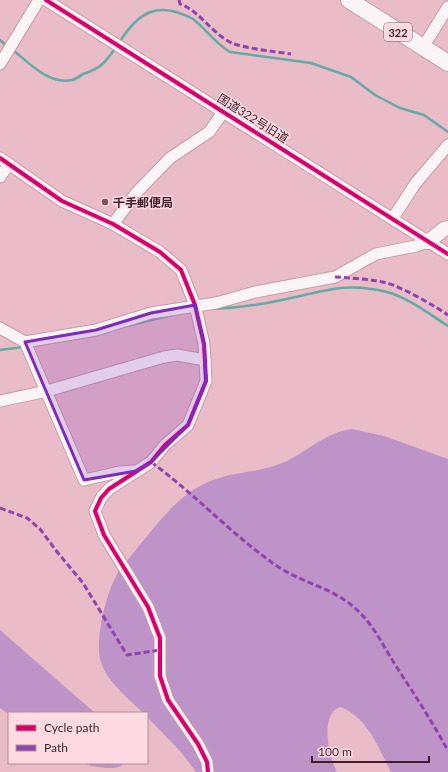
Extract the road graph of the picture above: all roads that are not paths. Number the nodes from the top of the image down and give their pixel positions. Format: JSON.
{"nodes":[{"id":1,"x":39,"y":0,"type":"edge"},
{"id":2,"x":46,"y":0,"type":"edge"},
{"id":3,"x":349,"y":0,"type":"edge"},
{"id":4,"x":448,"y":7,"type":"edge"},
{"id":5,"x":423,"y":47,"type":"junction"},
{"id":6,"x":448,"y":63,"type":"edge"},
{"id":7,"x":0,"y":64,"type":"edge"},
{"id":8,"x":224,"y":111,"type":"junction"},
{"id":9,"x":448,"y":146,"type":"edge"},
{"id":10,"x":4,"y":161,"type":"edge"},
{"id":11,"x":0,"y":177,"type":"edge"},
{"id":12,"x":393,"y":218,"type":"junction"},
{"id":13,"x":113,"y":224,"type":"junction"},
{"id":14,"x":448,"y":228,"type":"edge"},
{"id":15,"x":428,"y":242,"type":"junction"},
{"id":16,"x":448,"y":254,"type":"edge"},
{"id":17,"x":195,"y":305,"type":"junction"},
{"id":18,"x":0,"y":328,"type":"edge"},
{"id":19,"x":25,"y":342,"type":"junction"},
{"id":20,"x":205,"y":360,"type":"junction"},
{"id":21,"x":46,"y":391,"type":"junction"},
{"id":22,"x":0,"y":401,"type":"edge"},
{"id":23,"x":136,"y":471,"type":"junction"},
{"id":24,"x":208,"y":772,"type":"edge"}],
"edges":[{"from":1,"to":7,"type":"street"},
{"from":2,"to":8,"type":"street","name":"国道322号旧道"},
{"from":3,"to":5,"type":"highway","number":"322"},
{"from":4,"to":5,"type":"street"},
{"from":5,"to":6,"type":"highway","number":"322"},
{"from":8,"to":12,"type":"street","name":"国道322号旧道"},
{"from":8,"to":13,"type":"street"},
{"from":9,"to":12,"type":"street"},
{"from":10,"to":11,"type":"street"},
{"from":10,"to":13,"type":"street"},
{"from":12,"to":15,"type":"street","name":"国道322号旧道"},
{"from":13,"to":17,"type":"street"},
{"from":14,"to":15,"type":"main road"},
{"from":15,"to":16,"type":"street","name":"国道322号旧道"},
{"from":15,"to":17,"type":"street"},
{"from":17,"to":19,"type":"street"},
{"from":17,"to":20,"type":"street"},
{"from":18,"to":19,"type":"street"},
{"from":19,"to":21,"type":"street"},
{"from":20,"to":21,"type":"street"},
{"from":20,"to":23,"type":"street"},
{"from":21,"to":22,"type":"street"},
{"from":21,"to":23,"type":"street"},
{"from":23,"to":24,"type":"street"}]}
